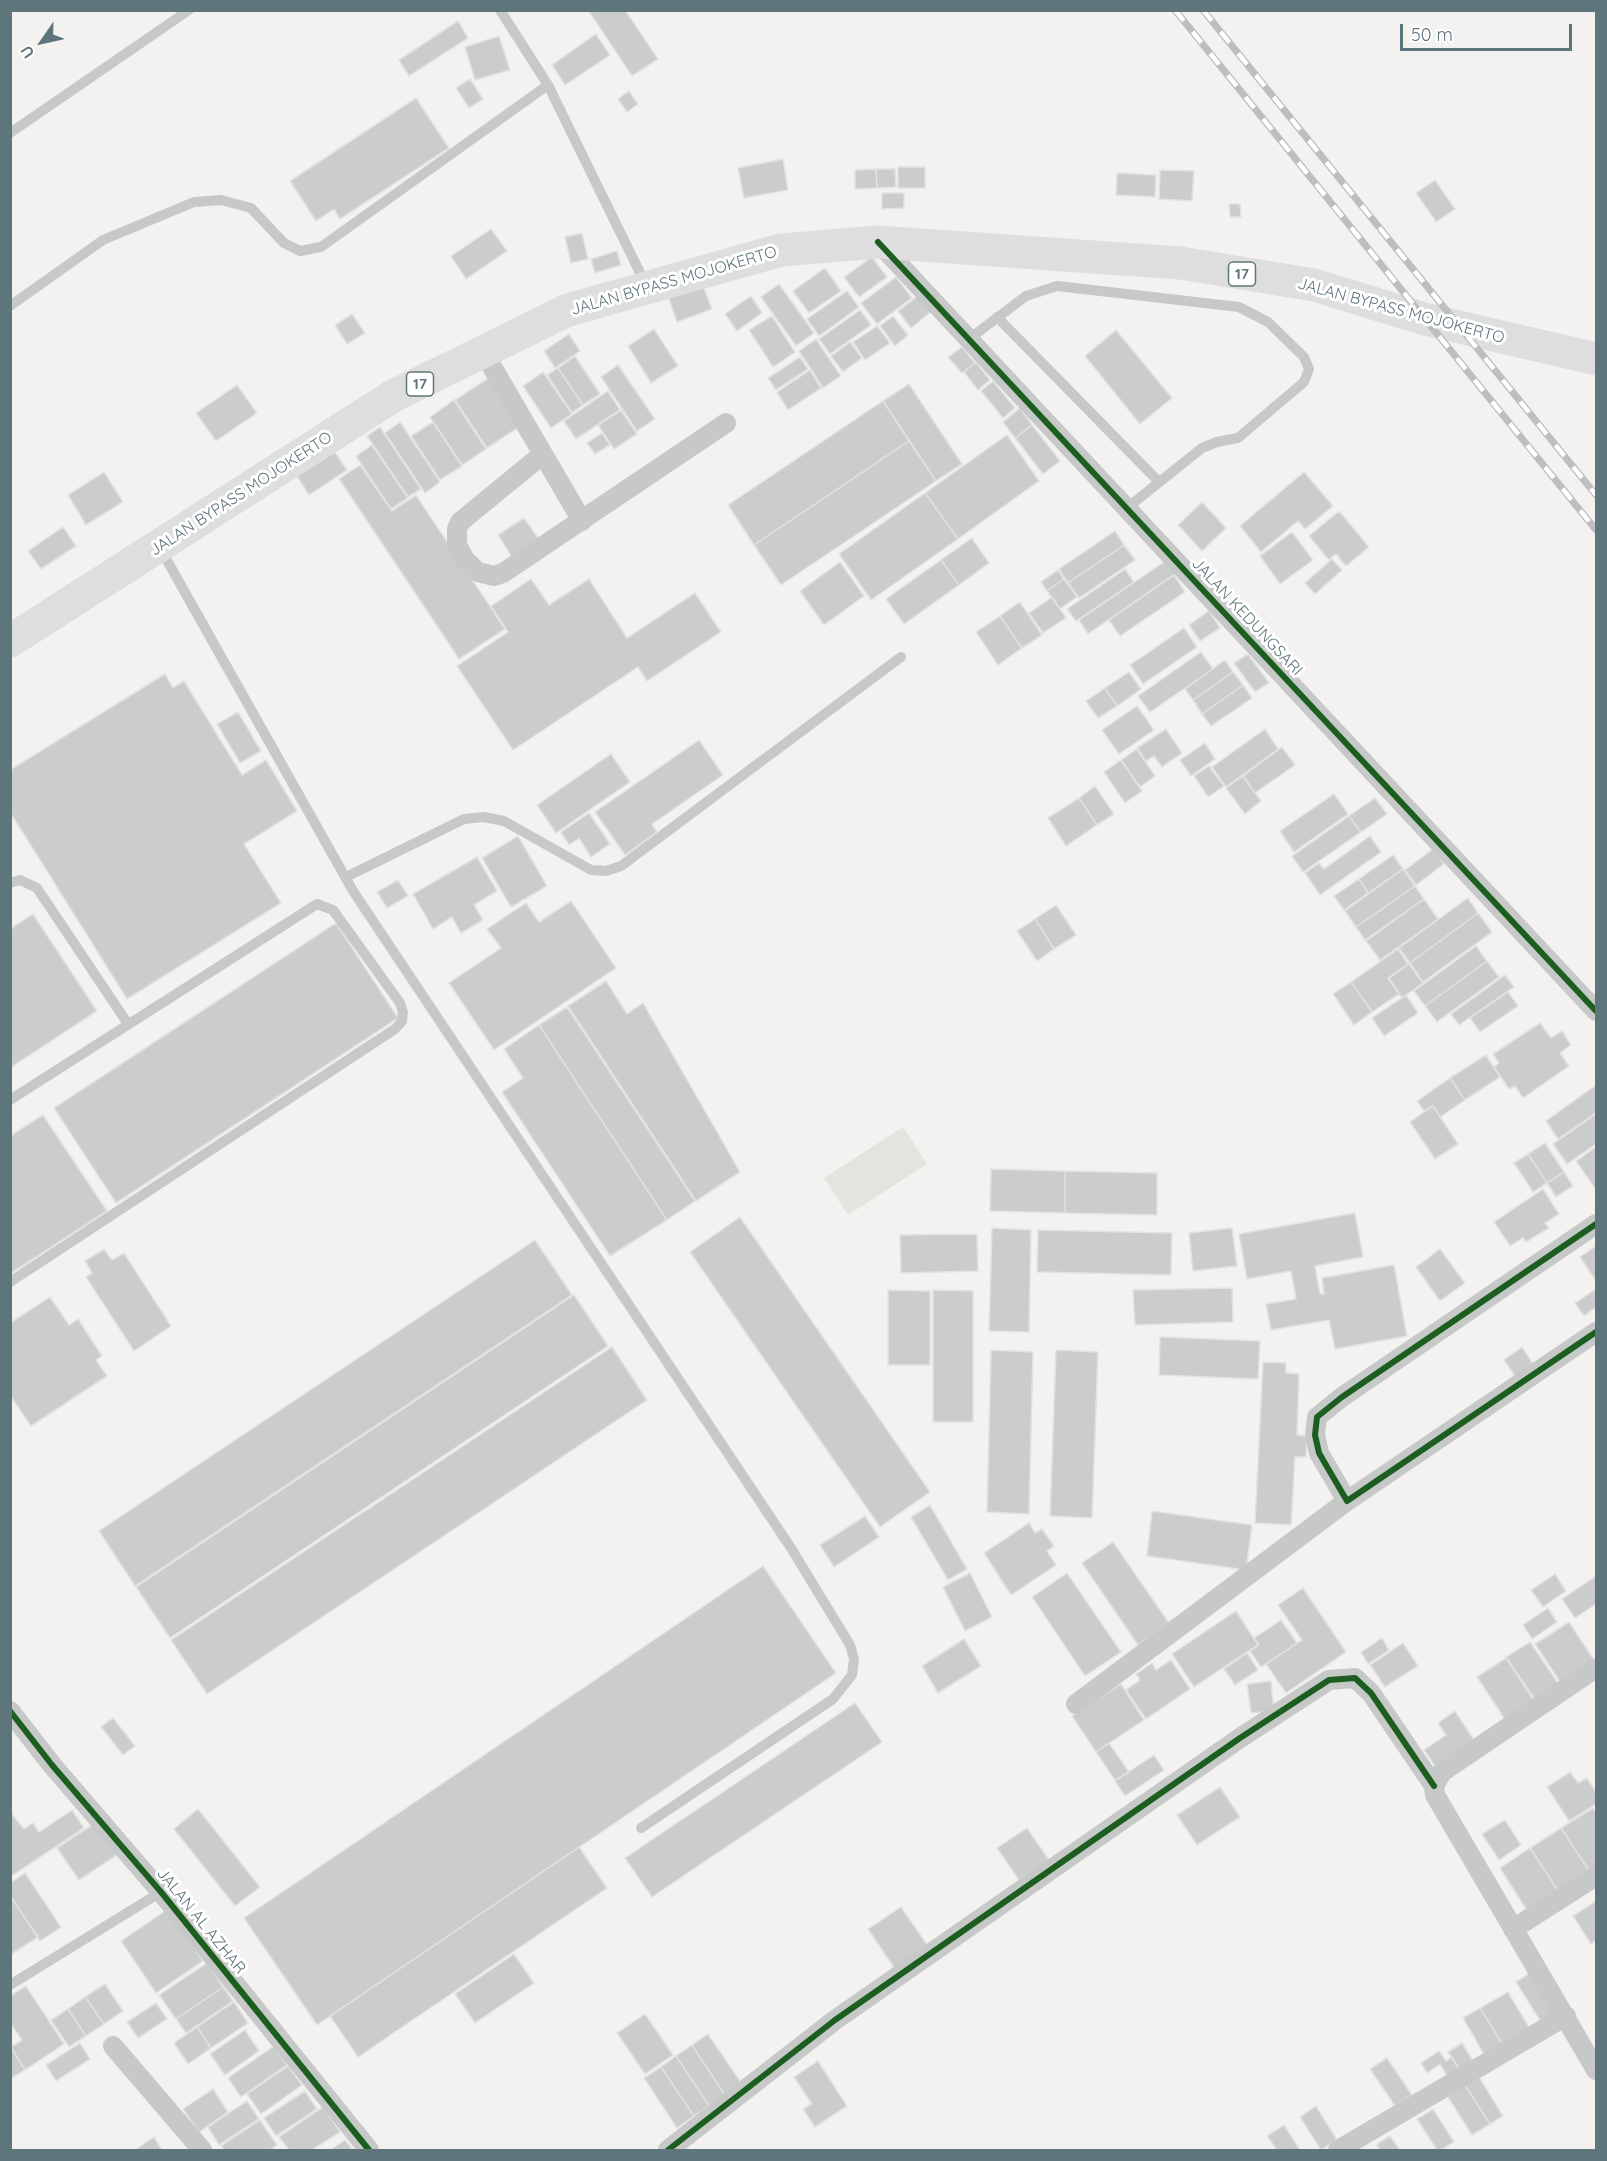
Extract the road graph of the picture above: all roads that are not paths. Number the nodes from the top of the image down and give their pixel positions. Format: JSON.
{"nodes":[{"id":1,"x":189,"y":10,"type":"edge"},
{"id":2,"x":500,"y":10,"type":"edge"},
{"id":3,"x":548,"y":85,"type":"junction"},
{"id":4,"x":10,"y":133,"type":"edge"},
{"id":5,"x":878,"y":242,"type":"junction"},
{"id":6,"x":647,"y":288,"type":"junction"},
{"id":7,"x":10,"y":306,"type":"edge"},
{"id":8,"x":997,"y":318,"type":"junction"},
{"id":9,"x":969,"y":339,"type":"junction"},
{"id":10,"x":484,"y":353,"type":"junction"},
{"id":11,"x":1596,"y":359,"type":"edge"},
{"id":12,"x":726,"y":423,"type":"dead end"},
{"id":13,"x":543,"y":454,"type":"junction"},
{"id":14,"x":1159,"y":482,"type":"junction"},
{"id":15,"x":1127,"y":508,"type":"junction"},
{"id":16,"x":582,"y":521,"type":"junction"},
{"id":17,"x":159,"y":546,"type":"junction"},
{"id":18,"x":10,"y":642,"type":"edge"},
{"id":19,"x":901,"y":657,"type":"dead end"},
{"id":20,"x":346,"y":877,"type":"junction"},
{"id":21,"x":10,"y":883,"type":"edge"},
{"id":22,"x":1596,"y":1011,"type":"edge"},
{"id":23,"x":128,"y":1024,"type":"junction"},
{"id":24,"x":10,"y":1100,"type":"edge"},
{"id":25,"x":1596,"y":1224,"type":"edge"},
{"id":26,"x":10,"y":1282,"type":"edge"},
{"id":27,"x":1596,"y":1332,"type":"edge"},
{"id":28,"x":1347,"y":1500,"type":"junction"},
{"id":29,"x":1596,"y":1668,"type":"edge"},
{"id":30,"x":1076,"y":1704,"type":"dead end"},
{"id":31,"x":10,"y":1711,"type":"edge"},
{"id":32,"x":1434,"y":1786,"type":"junction"},
{"id":33,"x":641,"y":1828,"type":"dead end"},
{"id":34,"x":1596,"y":1876,"type":"edge"},
{"id":35,"x":161,"y":1892,"type":"junction"},
{"id":36,"x":1513,"y":1929,"type":"junction"},
{"id":37,"x":10,"y":1985,"type":"edge"},
{"id":38,"x":1566,"y":2016,"type":"junction"},
{"id":39,"x":114,"y":2046,"type":"dead end"},
{"id":40,"x":1596,"y":2070,"type":"edge"},
{"id":41,"x":202,"y":2151,"type":"edge"},
{"id":42,"x":369,"y":2151,"type":"edge"},
{"id":43,"x":668,"y":2151,"type":"edge"},
{"id":44,"x":1338,"y":2151,"type":"edge"}],
"edges":[{"from":1,"to":4,"type":"lane"},
{"from":2,"to":3,"type":"lane"},
{"from":3,"to":6,"type":"lane"},
{"from":3,"to":7,"type":"lane"},
{"from":5,"to":6,"type":"highway","name":"JALAN BYPASS MOJOKERTO","number":"17"},
{"from":5,"to":9,"type":"street","name":"JALAN KEDUNGSARI"},
{"from":5,"to":11,"type":"highway","name":"JALAN BYPASS MOJOKERTO","number":"17"},
{"from":6,"to":10,"type":"highway","name":"JALAN BYPASS MOJOKERTO","number":"17"},
{"from":8,"to":9,"type":"lane"},
{"from":8,"to":14,"type":"lane"},
{"from":8,"to":14,"type":"lane"},
{"from":9,"to":15,"type":"street","name":"JALAN KEDUNGSARI"},
{"from":10,"to":13,"type":"street"},
{"from":10,"to":17,"type":"highway","name":"JALAN BYPASS MOJOKERTO","number":"17"},
{"from":12,"to":16,"type":"street"},
{"from":13,"to":16,"type":"street"},
{"from":13,"to":16,"type":"street"},
{"from":14,"to":15,"type":"lane"},
{"from":15,"to":22,"type":"street","name":"JALAN KEDUNGSARI"},
{"from":17,"to":18,"type":"highway","name":"JALAN BYPASS MOJOKERTO","number":"17"},
{"from":17,"to":20,"type":"lane"},
{"from":19,"to":20,"type":"lane"},
{"from":20,"to":33,"type":"lane"},
{"from":21,"to":23,"type":"lane"},
{"from":23,"to":24,"type":"lane"},
{"from":23,"to":26,"type":"lane"},
{"from":25,"to":28,"type":"street"},
{"from":27,"to":28,"type":"street"},
{"from":28,"to":30,"type":"street"},
{"from":29,"to":32,"type":"street"},
{"from":31,"to":35,"type":"street","name":"JALAN AL AZHAR"},
{"from":32,"to":36,"type":"street"},
{"from":32,"to":43,"type":"street"},
{"from":34,"to":36,"type":"street"},
{"from":35,"to":37,"type":"lane"},
{"from":35,"to":42,"type":"street","name":"JALAN AL AZHAR"},
{"from":36,"to":38,"type":"street"},
{"from":38,"to":40,"type":"street"},
{"from":38,"to":44,"type":"street"},
{"from":39,"to":41,"type":"street"}]}
